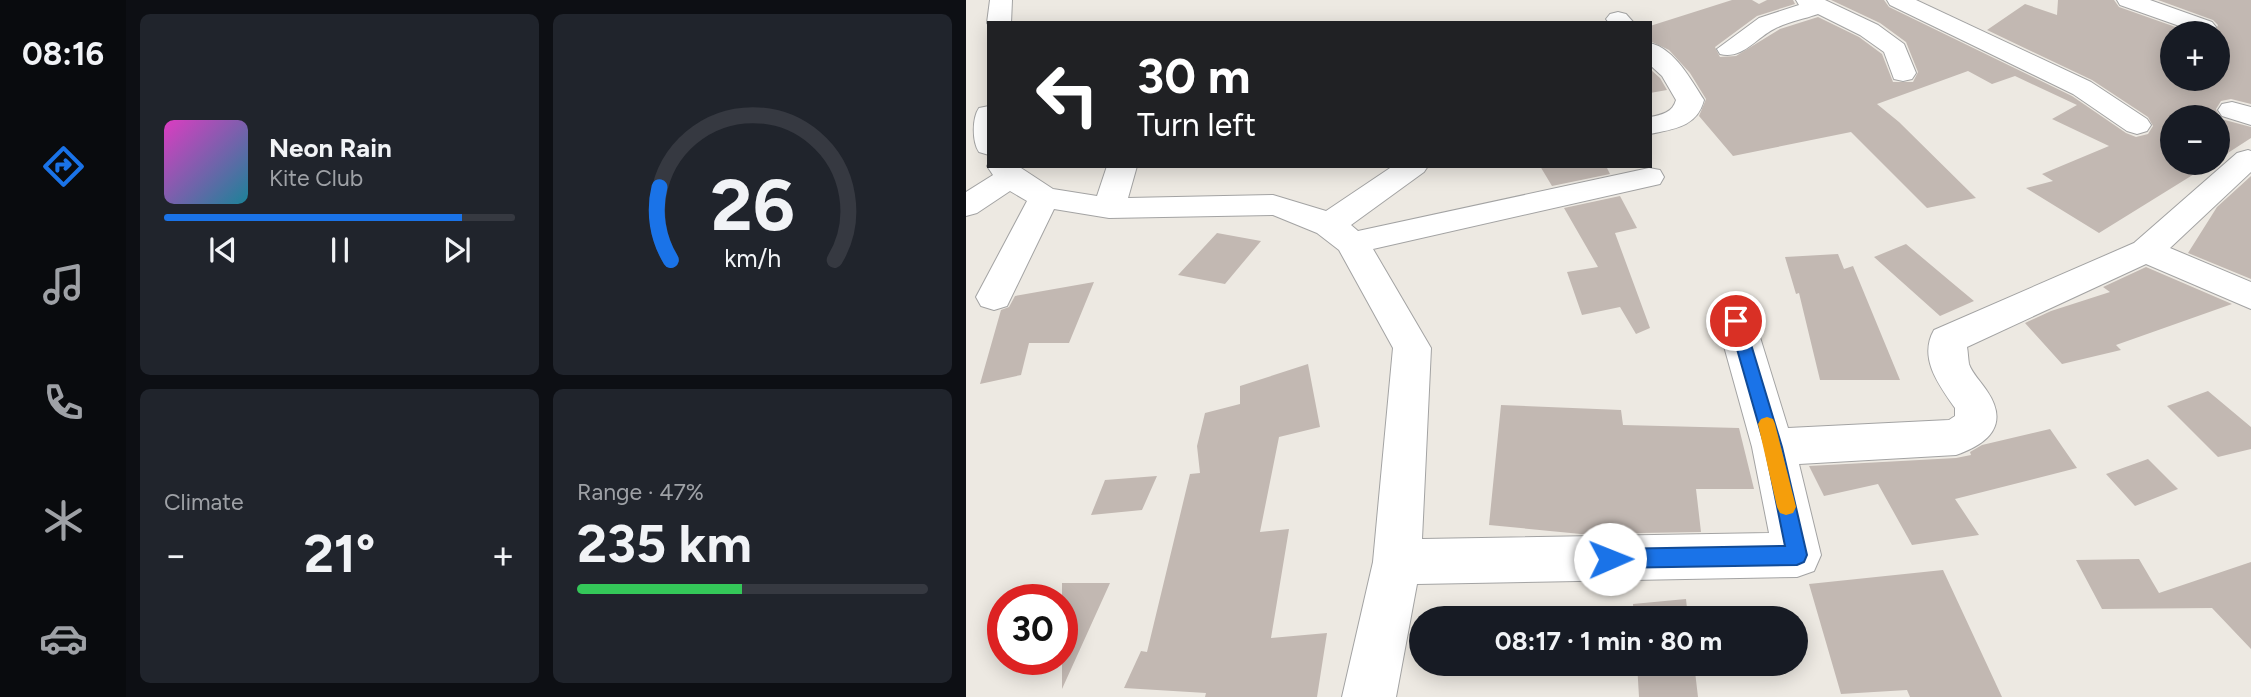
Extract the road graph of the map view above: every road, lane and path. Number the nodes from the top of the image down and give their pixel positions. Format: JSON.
{"nodes":[{"id":1,"x":1001,"y":0,"type":"edge"},
{"id":2,"x":1898,"y":0,"type":"edge"},
{"id":3,"x":2127,"y":0,"type":"edge"},
{"id":4,"x":1813,"y":3,"type":"edge"},
{"id":5,"x":999,"y":21,"type":"edge"},
{"id":6,"x":2187,"y":21,"type":"edge"},
{"id":7,"x":1729,"y":50,"type":"dead end"},
{"id":8,"x":1652,"y":52,"type":"edge"},
{"id":9,"x":1903,"y":73,"type":"dead end"},
{"id":10,"x":1652,"y":125,"type":"edge"},
{"id":11,"x":2137,"y":125,"type":"dead end"},
{"id":12,"x":2248,"y":159,"type":"dead end"},
{"id":13,"x":996,"y":168,"type":"edge"},
{"id":14,"x":1006,"y":168,"type":"edge"},
{"id":15,"x":1121,"y":168,"type":"edge"},
{"id":16,"x":1370,"y":168,"type":"edge"},
{"id":17,"x":1410,"y":168,"type":"edge"},
{"id":18,"x":1649,"y":177,"type":"dead end"},
{"id":19,"x":1044,"y":198,"type":"junction"},
{"id":20,"x":966,"y":206,"type":"edge"},
{"id":21,"x":1109,"y":208,"type":"junction"},
{"id":22,"x":1327,"y":227,"type":"junction"},
{"id":23,"x":2146,"y":251,"type":"junction"},
{"id":24,"x":2251,"y":296,"type":"edge"},
{"id":25,"x":994,"y":297,"type":"dead end"},
{"id":26,"x":1736,"y":321,"type":"dead end"},
{"id":27,"x":1773,"y":447,"type":"junction"},
{"id":28,"x":1397,"y":562,"type":"junction"},
{"id":29,"x":1369,"y":697,"type":"edge"}],
"edges":[{"from":1,"to":5,"type":"street"},
{"from":2,"to":11,"type":"street"},
{"from":3,"to":6,"type":"street"},
{"from":4,"to":7,"type":"street"},
{"from":4,"to":9,"type":"street"},
{"from":8,"to":10,"type":"street"},
{"from":12,"to":23,"type":"street"},
{"from":13,"to":20,"type":"street"},
{"from":14,"to":19,"type":"street"},
{"from":15,"to":21,"type":"street"},
{"from":16,"to":22,"type":"street"},
{"from":17,"to":22,"type":"street"},
{"from":18,"to":22,"type":"street"},
{"from":19,"to":21,"type":"street"},
{"from":19,"to":25,"type":"street"},
{"from":21,"to":22,"type":"street"},
{"from":22,"to":28,"type":"street"},
{"from":23,"to":24,"type":"street"},
{"from":23,"to":27,"type":"street"},
{"from":26,"to":27,"type":"street"},
{"from":27,"to":28,"type":"street"},
{"from":28,"to":29,"type":"street"}]}
